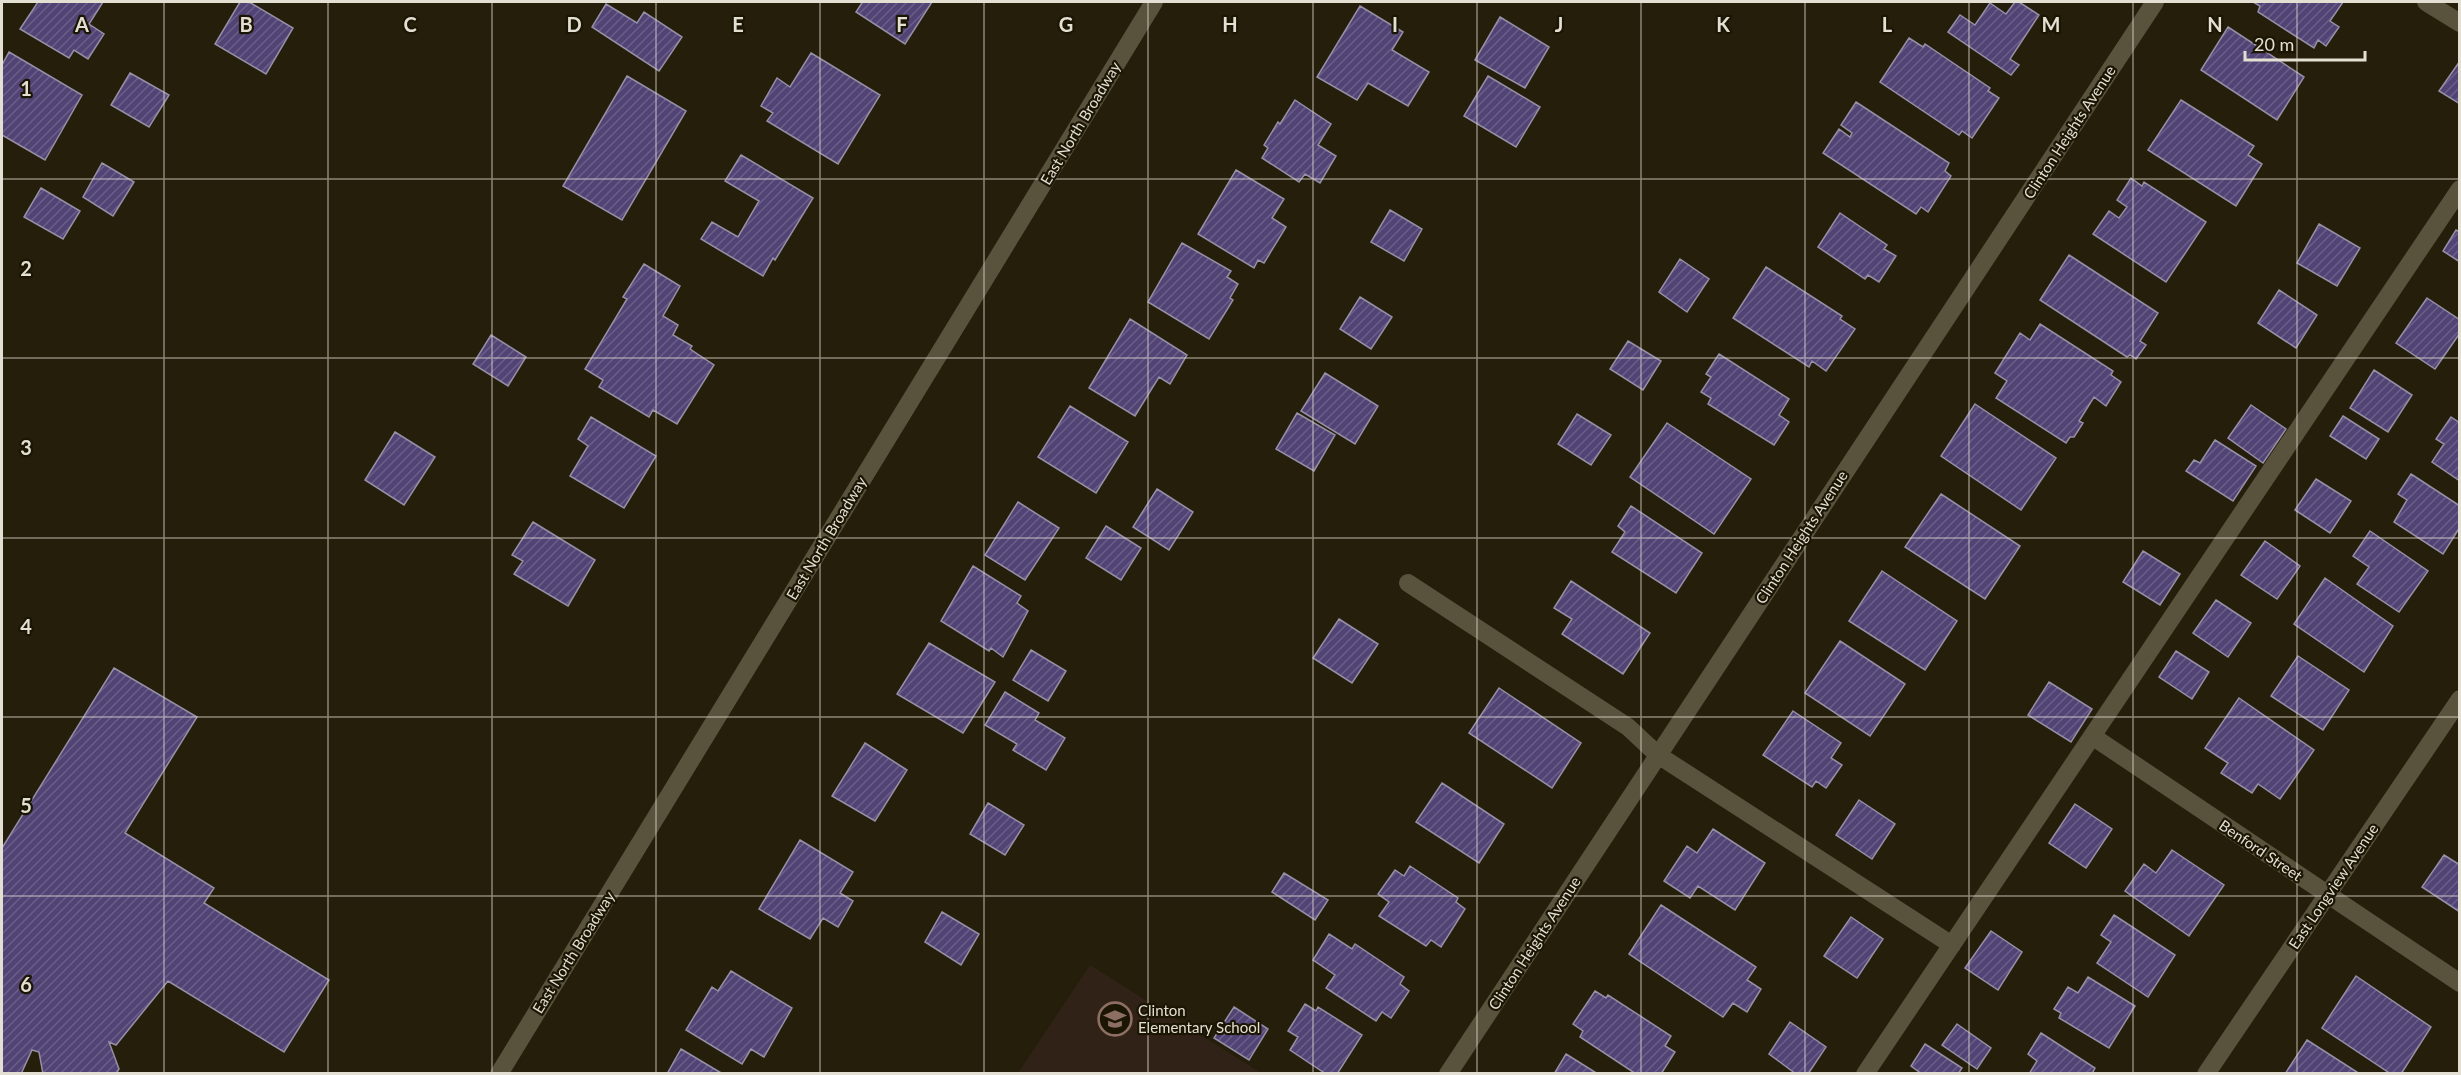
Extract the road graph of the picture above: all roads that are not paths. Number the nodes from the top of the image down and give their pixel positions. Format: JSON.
{"nodes":[{"id":1,"x":1154,"y":2,"type":"edge"},
{"id":2,"x":2155,"y":2,"type":"edge"},
{"id":3,"x":2426,"y":2,"type":"edge"},
{"id":4,"x":2460,"y":23,"type":"edge"},
{"id":5,"x":2460,"y":189,"type":"edge"},
{"id":6,"x":1408,"y":583,"type":"dead end"},
{"id":7,"x":2460,"y":699,"type":"edge"},
{"id":8,"x":2092,"y":736,"type":"junction"},
{"id":9,"x":1658,"y":755,"type":"junction"},
{"id":10,"x":2327,"y":894,"type":"junction"},
{"id":11,"x":1952,"y":945,"type":"junction"},
{"id":12,"x":2460,"y":983,"type":"edge"},
{"id":13,"x":499,"y":1074,"type":"edge"},
{"id":14,"x":1448,"y":1074,"type":"edge"},
{"id":15,"x":1865,"y":1074,"type":"edge"},
{"id":16,"x":2206,"y":1074,"type":"edge"}],
"edges":[{"from":1,"to":13,"type":"street","name":"East North Broadway"},
{"from":2,"to":9,"type":"street","name":"Clinton Heights Avenue"},
{"from":3,"to":4,"type":"street"},
{"from":5,"to":8,"type":"street"},
{"from":6,"to":9,"type":"street"},
{"from":7,"to":10,"type":"street","name":"East Longview Avenue"},
{"from":8,"to":10,"type":"street","name":"Benford Street"},
{"from":8,"to":11,"type":"street"},
{"from":9,"to":11,"type":"street"},
{"from":9,"to":14,"type":"street","name":"Clinton Heights Avenue"},
{"from":10,"to":12,"type":"street","name":"Benford Street"},
{"from":10,"to":16,"type":"street","name":"East Longview Avenue"},
{"from":11,"to":15,"type":"street"}]}
